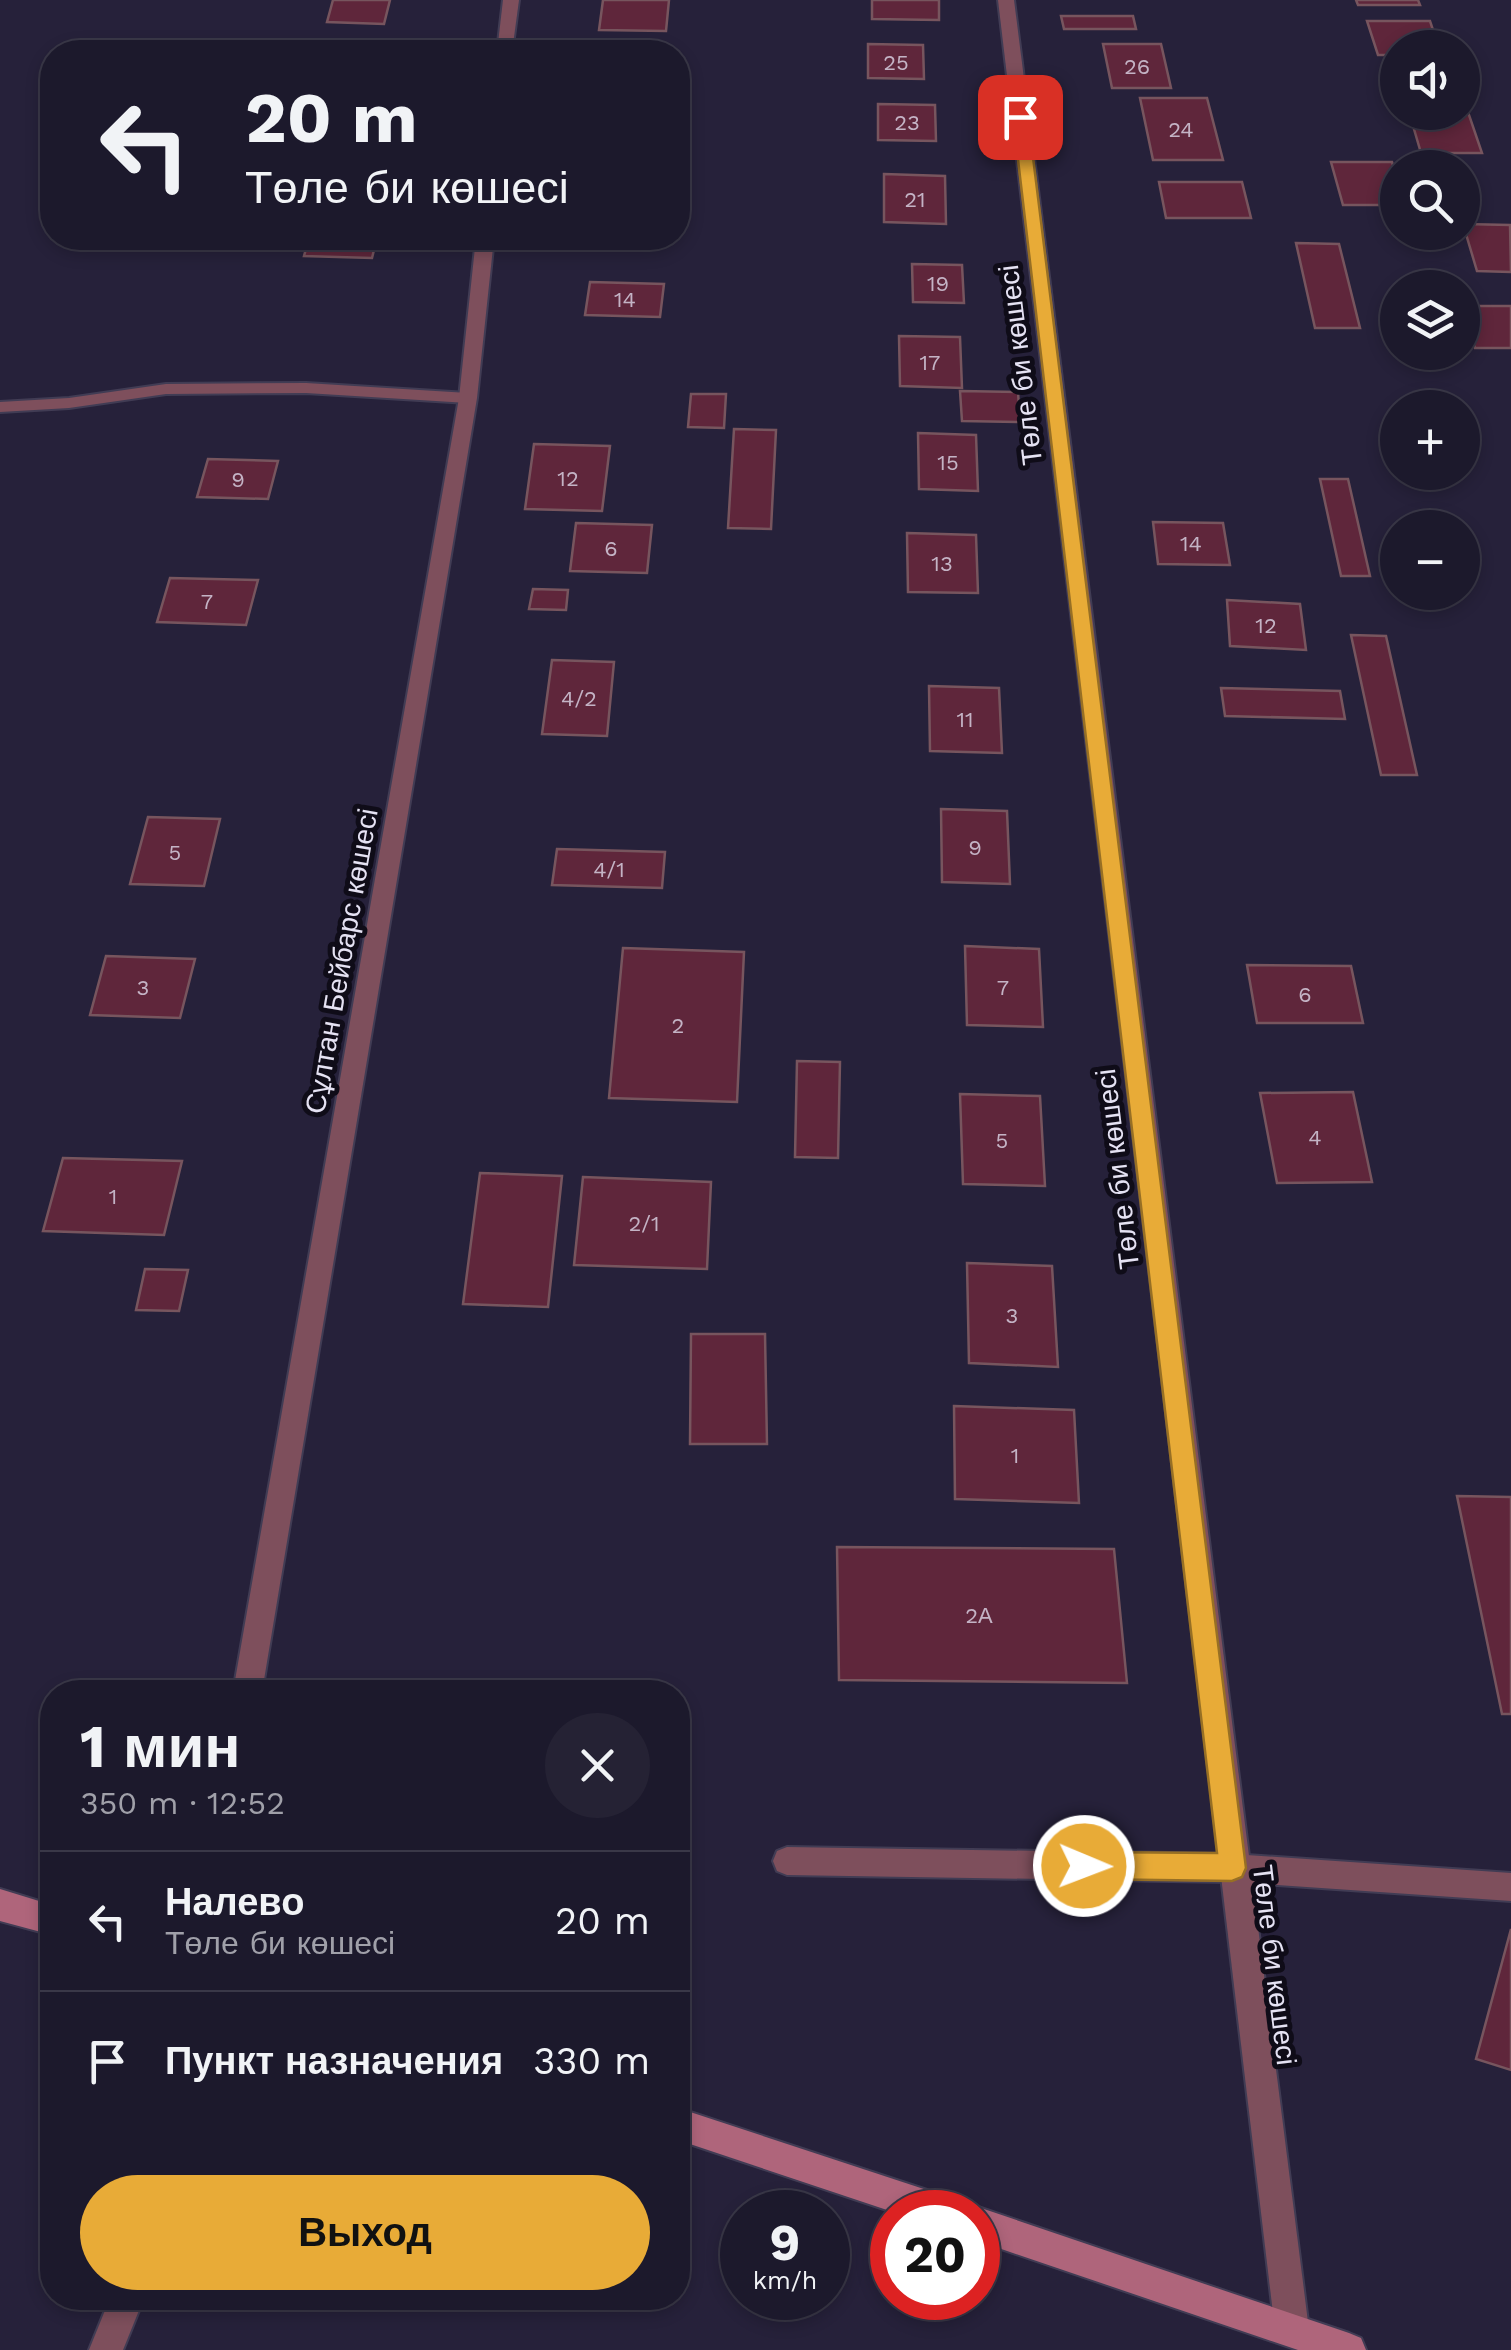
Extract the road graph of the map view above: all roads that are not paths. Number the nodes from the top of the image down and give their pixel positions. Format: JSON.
{"nodes":[{"id":1,"x":511,"y":0,"type":"edge"},
{"id":2,"x":1006,"y":0,"type":"edge"},
{"id":3,"x":507,"y":40,"type":"edge"},
{"id":4,"x":484,"y":250,"type":"edge"},
{"id":5,"x":468,"y":398,"type":"junction"},
{"id":6,"x":0,"y":407,"type":"edge"},
{"id":7,"x":249,"y":1680,"type":"edge"},
{"id":8,"x":787,"y":1861,"type":"dead end"},
{"id":9,"x":1232,"y":1868,"type":"junction"},
{"id":10,"x":1511,"y":1887,"type":"edge"},
{"id":11,"x":0,"y":1905,"type":"edge"},
{"id":12,"x":40,"y":1917,"type":"edge"},
{"id":13,"x":690,"y":2128,"type":"edge"},
{"id":14,"x":876,"y":2190,"type":"edge"},
{"id":15,"x":1000,"y":2231,"type":"edge"},
{"id":16,"x":122,"y":2310,"type":"edge"},
{"id":17,"x":1292,"y":2330,"type":"junction"},
{"id":18,"x":106,"y":2350,"type":"edge"},
{"id":19,"x":1349,"y":2350,"type":"edge"}],
"edges":[{"from":1,"to":3,"type":"street"},
{"from":2,"to":9,"type":"street","name":"Төле би көшесі"},
{"from":4,"to":5,"type":"street","name":"Сұлтан Бейбарс көшесі"},
{"from":5,"to":6,"type":"lane"},
{"from":5,"to":7,"type":"street","name":"Сұлтан Бейбарс көшесі"},
{"from":8,"to":9,"type":"lane"},
{"from":9,"to":10,"type":"lane"},
{"from":9,"to":17,"type":"street","name":"Төле би көшесі"},
{"from":11,"to":12,"type":"main road"},
{"from":13,"to":14,"type":"main road"},
{"from":15,"to":17,"type":"main road"},
{"from":16,"to":18,"type":"street"},
{"from":17,"to":19,"type":"main road"}]}
